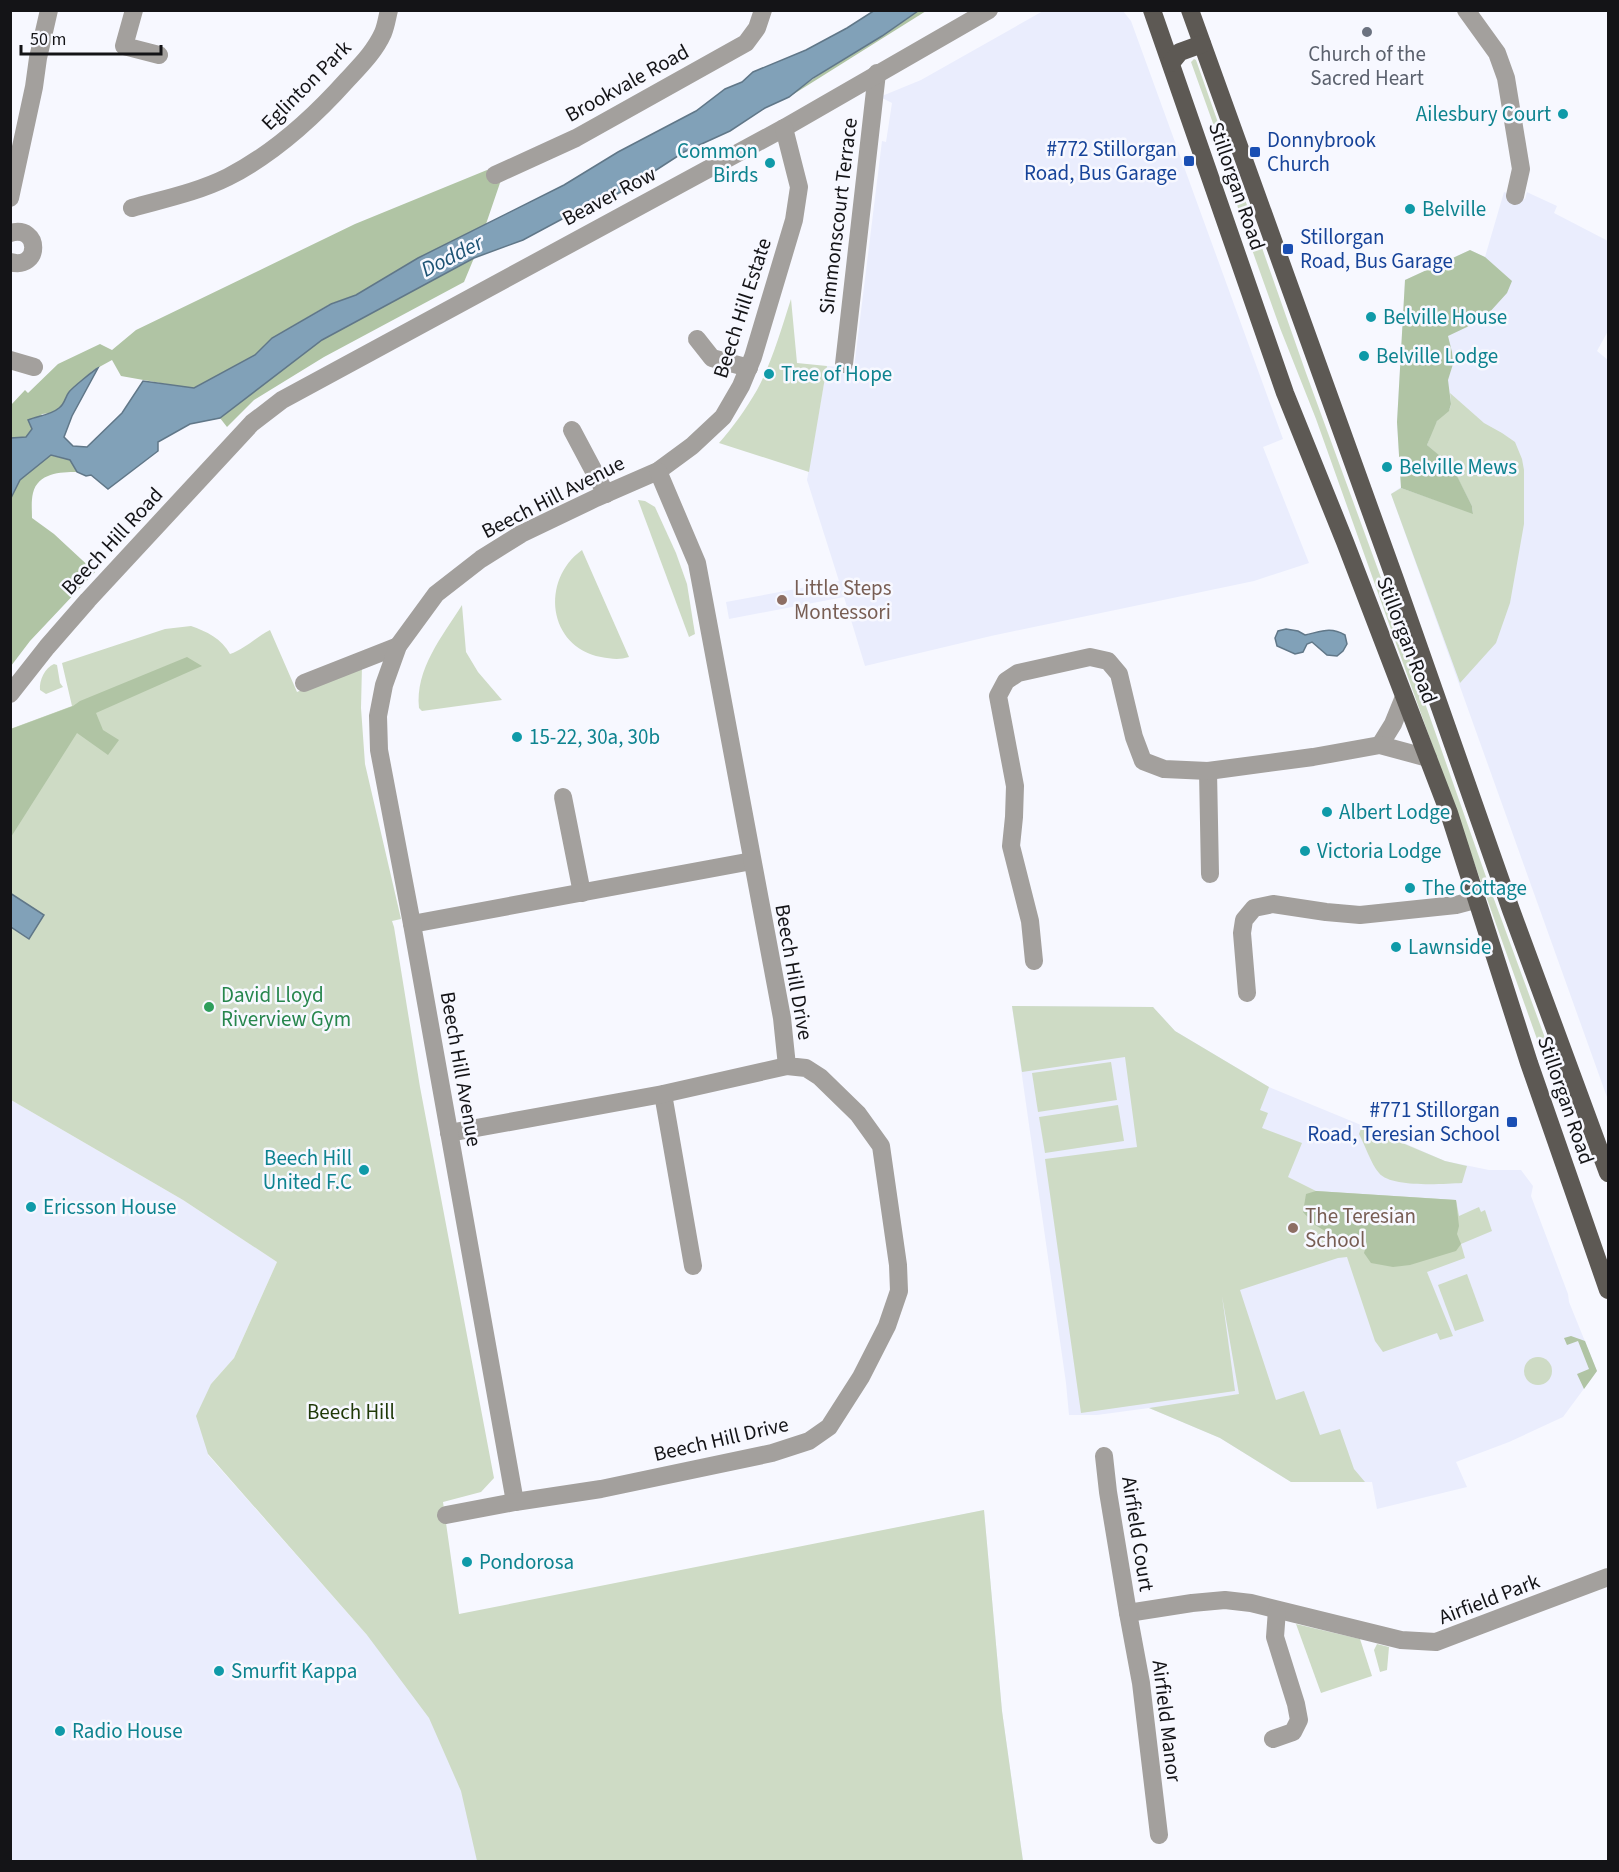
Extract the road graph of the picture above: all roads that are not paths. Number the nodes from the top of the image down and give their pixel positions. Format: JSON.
{"nodes":[{"id":1,"x":49,"y":10,"type":"edge"},
{"id":2,"x":134,"y":10,"type":"edge"},
{"id":3,"x":389,"y":10,"type":"edge"},
{"id":4,"x":763,"y":10,"type":"edge"},
{"id":5,"x":989,"y":10,"type":"edge"},
{"id":6,"x":1152,"y":10,"type":"edge"},
{"id":7,"x":1190,"y":10,"type":"edge"},
{"id":8,"x":1466,"y":10,"type":"edge"},
{"id":9,"x":1202,"y":44,"type":"junction"},
{"id":10,"x":159,"y":55,"type":"dead end"},
{"id":11,"x":1171,"y":63,"type":"junction"},
{"id":12,"x":877,"y":74,"type":"junction"},
{"id":13,"x":784,"y":128,"type":"junction"},
{"id":14,"x":495,"y":175,"type":"dead end"},
{"id":15,"x":1515,"y":196,"type":"dead end"},
{"id":16,"x":10,"y":198,"type":"edge"},
{"id":17,"x":132,"y":208,"type":"dead end"},
{"id":18,"x":12,"y":226,"type":"edge"},
{"id":19,"x":10,"y":262,"type":"edge"},
{"id":20,"x":697,"y":339,"type":"dead end"},
{"id":21,"x":10,"y":360,"type":"edge"},
{"id":22,"x":844,"y":364,"type":"dead end"},
{"id":23,"x":34,"y":367,"type":"dead end"},
{"id":24,"x":748,"y":368,"type":"junction"},
{"id":25,"x":252,"y":423,"type":"joint"},
{"id":26,"x":572,"y":430,"type":"dead end"},
{"id":27,"x":658,"y":471,"type":"junction"},
{"id":28,"x":606,"y":494,"type":"junction"},
{"id":29,"x":398,"y":646,"type":"junction"},
{"id":30,"x":304,"y":683,"type":"dead end"},
{"id":31,"x":10,"y":694,"type":"edge"},
{"id":32,"x":1404,"y":697,"type":"junction"},
{"id":33,"x":1380,"y":745,"type":"junction"},
{"id":34,"x":1428,"y":758,"type":"junction"},
{"id":35,"x":1208,"y":771,"type":"junction"},
{"id":36,"x":563,"y":797,"type":"dead end"},
{"id":37,"x":752,"y":861,"type":"junction"},
{"id":38,"x":1210,"y":874,"type":"dead end"},
{"id":39,"x":582,"y":893,"type":"junction"},
{"id":40,"x":1475,"y":900,"type":"junction"},
{"id":41,"x":412,"y":924,"type":"junction"},
{"id":42,"x":1034,"y":961,"type":"dead end"},
{"id":43,"x":1247,"y":993,"type":"dead end"},
{"id":44,"x":787,"y":1066,"type":"junction"},
{"id":45,"x":663,"y":1094,"type":"junction"},
{"id":46,"x":449,"y":1133,"type":"junction"},
{"id":47,"x":1608,"y":1173,"type":"edge"},
{"id":48,"x":693,"y":1266,"type":"dead end"},
{"id":49,"x":1608,"y":1290,"type":"edge"},
{"id":50,"x":1104,"y":1456,"type":"dead end"},
{"id":51,"x":515,"y":1502,"type":"junction"},
{"id":52,"x":446,"y":1515,"type":"dead end"},
{"id":53,"x":1608,"y":1577,"type":"edge"},
{"id":54,"x":1277,"y":1610,"type":"junction"},
{"id":55,"x":1128,"y":1613,"type":"junction"},
{"id":56,"x":1273,"y":1739,"type":"dead end"},
{"id":57,"x":1159,"y":1835,"type":"dead end"}],
"edges":[{"from":1,"to":16,"type":"street"},
{"from":2,"to":10,"type":"street"},
{"from":3,"to":17,"type":"street","name":"Eglinton Park"},
{"from":4,"to":14,"type":"street","name":"Brookvale Road"},
{"from":5,"to":12,"type":"street","name":"Beaver Row"},
{"from":6,"to":11,"type":"main road","name":"Stillorgan Road"},
{"from":7,"to":9,"type":"main road","name":"Stillorgan Road"},
{"from":8,"to":15,"type":"street"},
{"from":9,"to":11,"type":"main road"},
{"from":9,"to":47,"type":"main road","name":"Stillorgan Road"},
{"from":11,"to":32,"type":"main road","name":"Stillorgan Road"},
{"from":12,"to":13,"type":"street","name":"Beaver Row"},
{"from":12,"to":22,"type":"street","name":"Simmonscourt Terrace"},
{"from":13,"to":24,"type":"street","name":"Beech Hill Estate"},
{"from":13,"to":25,"type":"street","name":"Beaver Row"},
{"from":18,"to":19,"type":"street"},
{"from":20,"to":24,"type":"street"},
{"from":21,"to":23,"type":"street"},
{"from":24,"to":27,"type":"street","name":"Beech Hill Estate"},
{"from":25,"to":31,"type":"street","name":"Beech Hill Road"},
{"from":26,"to":28,"type":"street"},
{"from":27,"to":28,"type":"street","name":"Beech Hill Avenue"},
{"from":27,"to":37,"type":"street","name":"Beech Hill Drive"},
{"from":28,"to":29,"type":"street","name":"Beech Hill Avenue"},
{"from":29,"to":30,"type":"street"},
{"from":29,"to":41,"type":"street","name":"Beech Hill Avenue"},
{"from":32,"to":33,"type":"street"},
{"from":32,"to":34,"type":"main road","name":"Stillorgan Road"},
{"from":33,"to":34,"type":"street"},
{"from":33,"to":35,"type":"street"},
{"from":34,"to":40,"type":"main road","name":"Stillorgan Road"},
{"from":35,"to":38,"type":"street"},
{"from":35,"to":42,"type":"street"},
{"from":36,"to":39,"type":"street"},
{"from":37,"to":39,"type":"street"},
{"from":37,"to":44,"type":"street","name":"Beech Hill Drive"},
{"from":39,"to":41,"type":"street"},
{"from":40,"to":43,"type":"street"},
{"from":40,"to":49,"type":"main road","name":"Stillorgan Road"},
{"from":41,"to":46,"type":"street","name":"Beech Hill Avenue"},
{"from":44,"to":45,"type":"street"},
{"from":44,"to":51,"type":"street","name":"Beech Hill Drive"},
{"from":45,"to":46,"type":"street"},
{"from":45,"to":48,"type":"street"},
{"from":46,"to":51,"type":"street","name":"Beech Hill Avenue"},
{"from":50,"to":55,"type":"street","name":"Airfield Court"},
{"from":51,"to":52,"type":"street","name":"Beech Hill Drive"},
{"from":53,"to":54,"type":"street","name":"Airfield Park"},
{"from":54,"to":55,"type":"street","name":"Airfield Court"},
{"from":54,"to":56,"type":"street"},
{"from":55,"to":57,"type":"street","name":"Airfield Manor"}]}
